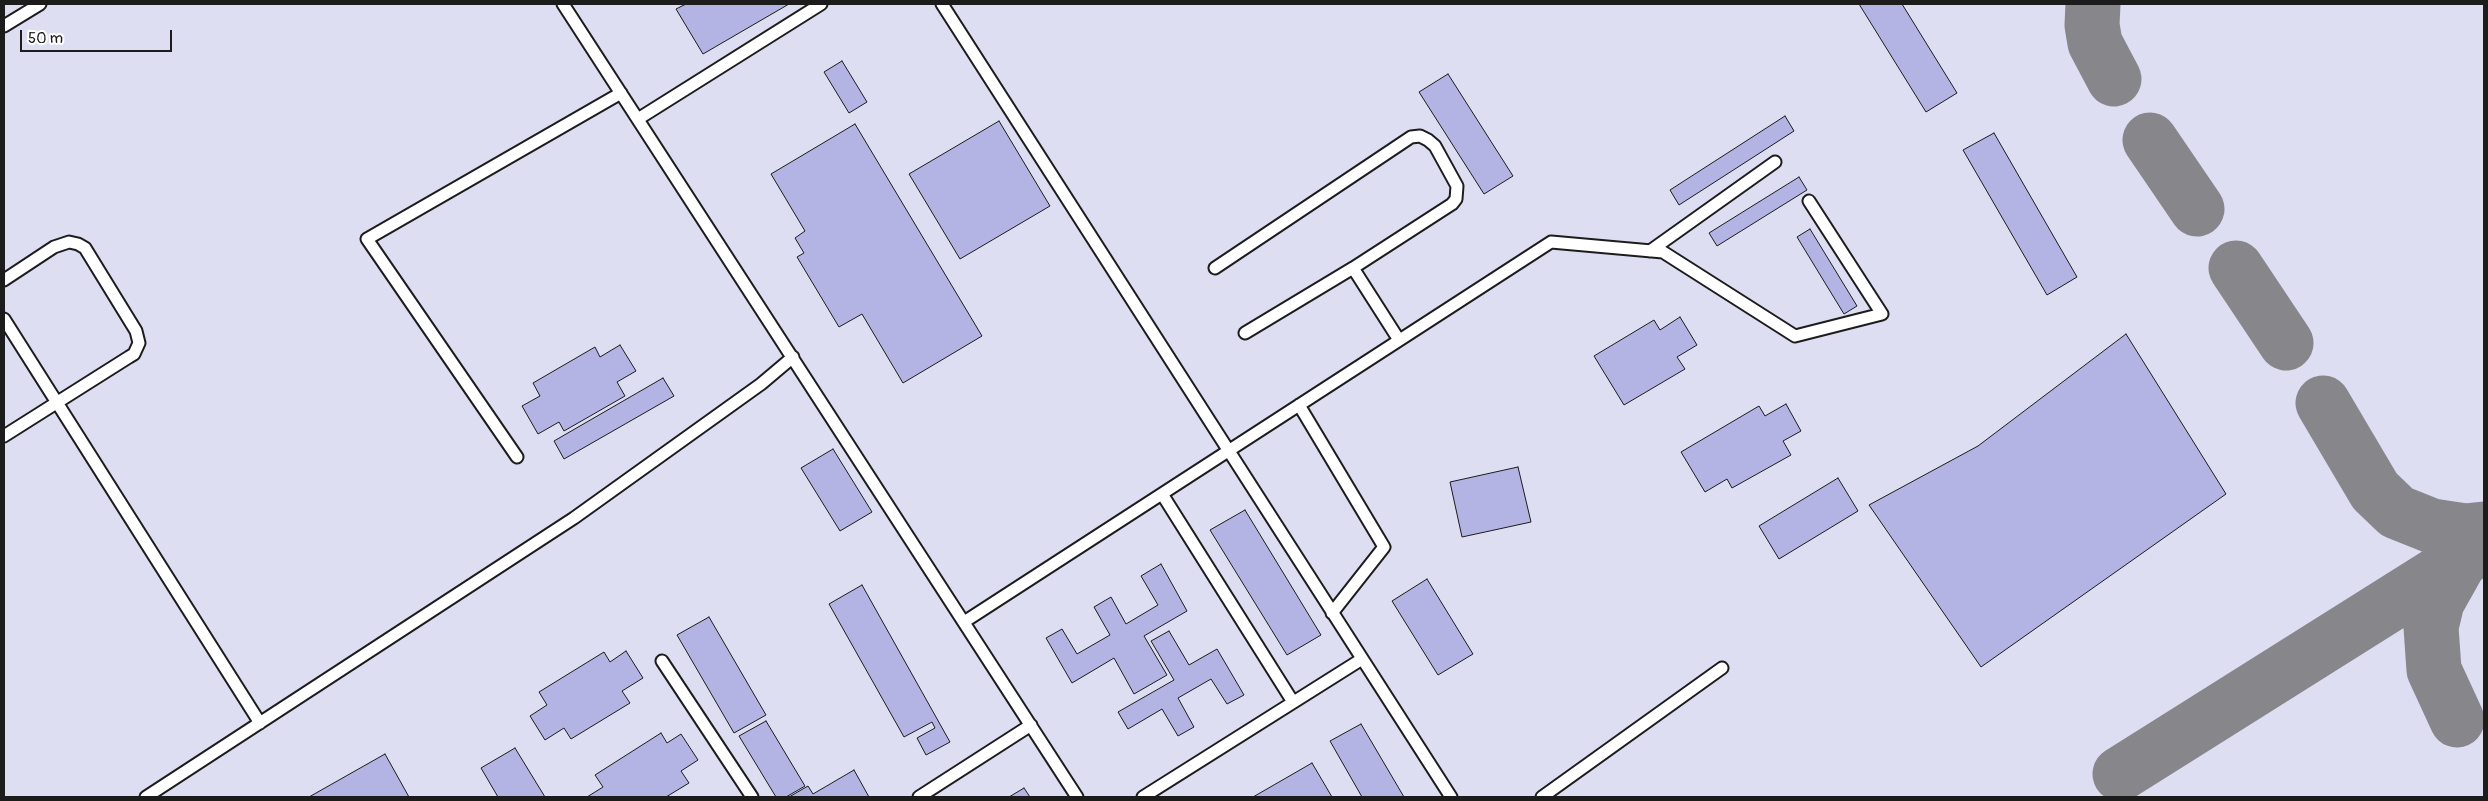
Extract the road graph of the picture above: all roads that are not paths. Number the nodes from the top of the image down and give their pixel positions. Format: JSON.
{"nodes":[{"id":1,"x":40,"y":4,"type":"edge"},
{"id":2,"x":563,"y":4,"type":"edge"},
{"id":3,"x":821,"y":4,"type":"edge"},
{"id":4,"x":942,"y":4,"type":"edge"},
{"id":5,"x":4,"y":26,"type":"edge"},
{"id":6,"x":621,"y":93,"type":"junction"},
{"id":7,"x":638,"y":119,"type":"junction"},
{"id":8,"x":1775,"y":162,"type":"dead end"},
{"id":9,"x":1809,"y":201,"type":"dead end"},
{"id":10,"x":1650,"y":250,"type":"junction"},
{"id":11,"x":1215,"y":268,"type":"dead end"},
{"id":12,"x":1353,"y":268,"type":"junction"},
{"id":13,"x":4,"y":280,"type":"edge"},
{"id":14,"x":4,"y":319,"type":"edge"},
{"id":15,"x":1245,"y":333,"type":"dead end"},
{"id":16,"x":1399,"y":340,"type":"junction"},
{"id":17,"x":793,"y":357,"type":"junction"},
{"id":18,"x":57,"y":403,"type":"junction"},
{"id":19,"x":1299,"y":405,"type":"junction"},
{"id":20,"x":4,"y":436,"type":"edge"},
{"id":21,"x":1228,"y":450,"type":"junction"},
{"id":22,"x":517,"y":457,"type":"dead end"},
{"id":23,"x":1162,"y":494,"type":"junction"},
{"id":24,"x":1332,"y":612,"type":"junction"},
{"id":25,"x":964,"y":622,"type":"junction"},
{"id":26,"x":1362,"y":659,"type":"junction"},
{"id":27,"x":662,"y":661,"type":"dead end"},
{"id":28,"x":1722,"y":668,"type":"dead end"},
{"id":29,"x":1293,"y":702,"type":"junction"},
{"id":30,"x":260,"y":722,"type":"junction"},
{"id":31,"x":1030,"y":725,"type":"junction"},
{"id":32,"x":146,"y":797,"type":"edge"},
{"id":33,"x":752,"y":797,"type":"edge"},
{"id":34,"x":919,"y":797,"type":"edge"},
{"id":35,"x":1077,"y":797,"type":"edge"},
{"id":36,"x":1142,"y":797,"type":"edge"},
{"id":37,"x":1451,"y":797,"type":"edge"},
{"id":38,"x":1542,"y":797,"type":"edge"}],
"edges":[{"from":1,"to":5,"type":"lane"},
{"from":2,"to":6,"type":"lane"},
{"from":3,"to":7,"type":"lane"},
{"from":4,"to":21,"type":"lane"},
{"from":6,"to":7,"type":"lane"},
{"from":6,"to":22,"type":"lane"},
{"from":7,"to":17,"type":"lane"},
{"from":8,"to":10,"type":"lane"},
{"from":9,"to":10,"type":"lane"},
{"from":10,"to":16,"type":"lane"},
{"from":11,"to":12,"type":"lane"},
{"from":12,"to":15,"type":"lane"},
{"from":12,"to":16,"type":"lane"},
{"from":13,"to":18,"type":"lane"},
{"from":14,"to":18,"type":"lane"},
{"from":16,"to":19,"type":"lane"},
{"from":17,"to":25,"type":"lane"},
{"from":17,"to":30,"type":"lane"},
{"from":18,"to":20,"type":"lane"},
{"from":18,"to":30,"type":"lane"},
{"from":19,"to":21,"type":"lane"},
{"from":19,"to":24,"type":"lane"},
{"from":21,"to":23,"type":"lane"},
{"from":21,"to":24,"type":"lane"},
{"from":23,"to":25,"type":"lane"},
{"from":23,"to":29,"type":"lane"},
{"from":24,"to":26,"type":"lane"},
{"from":25,"to":31,"type":"lane"},
{"from":26,"to":29,"type":"lane"},
{"from":26,"to":37,"type":"lane"},
{"from":27,"to":33,"type":"lane"},
{"from":28,"to":38,"type":"lane"},
{"from":29,"to":36,"type":"lane"},
{"from":30,"to":32,"type":"lane"},
{"from":31,"to":34,"type":"lane"},
{"from":31,"to":35,"type":"lane"}]}
